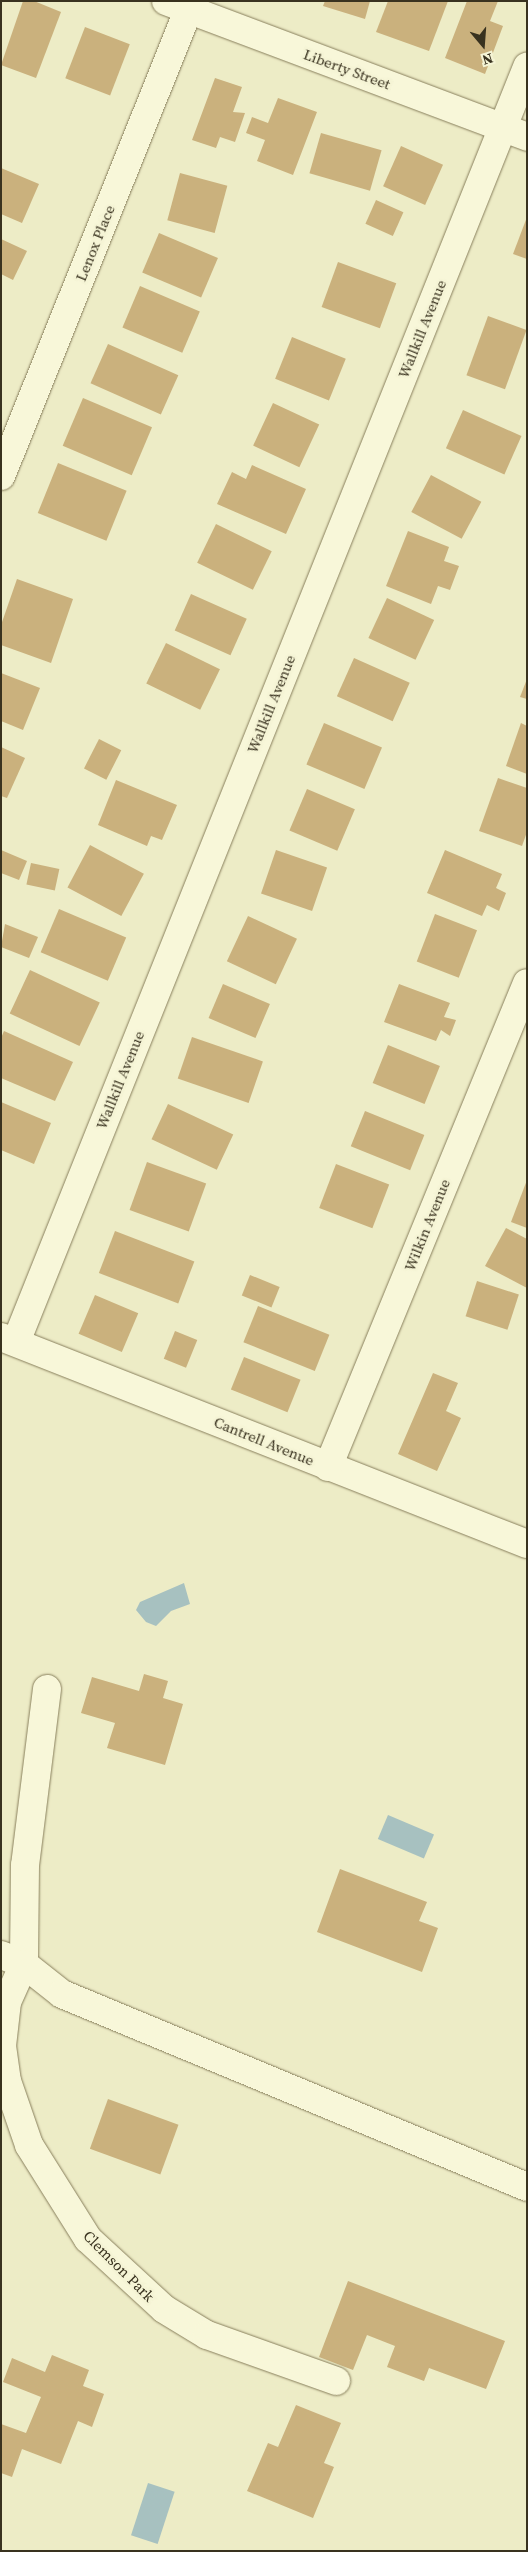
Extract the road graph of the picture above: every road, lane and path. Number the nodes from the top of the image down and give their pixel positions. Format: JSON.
{"nodes":[{"id":1,"x":177,"y":6,"type":"edge"},
{"id":2,"x":527,"y":67,"type":"edge"},
{"id":3,"x":515,"y":132,"type":"edge"},
{"id":4,"x":1,"y":476,"type":"edge"},
{"id":5,"x":527,"y":982,"type":"edge"},
{"id":6,"x":9,"y":1340,"type":"edge"},
{"id":7,"x":328,"y":1467,"type":"junction"},
{"id":8,"x":527,"y":1544,"type":"edge"},
{"id":9,"x":47,"y":1689,"type":"dead end"},
{"id":10,"x":12,"y":1960,"type":"edge"},
{"id":11,"x":527,"y":2187,"type":"edge"},
{"id":12,"x":336,"y":2381,"type":"dead end"}],
"edges":[{"from":1,"to":3,"type":"street","name":"Liberty Street"},
{"from":1,"to":4,"type":"street","name":"Lenox Place"},
{"from":2,"to":3,"type":"street","name":"Wallkill Avenue"},
{"from":3,"to":6,"type":"street","name":"Wallkill Avenue"},
{"from":5,"to":7,"type":"street","name":"Wilkin Avenue"},
{"from":6,"to":7,"type":"street","name":"Cantrell Avenue"},
{"from":7,"to":8,"type":"street","name":"Cantrell Avenue"},
{"from":9,"to":10,"type":"street"},
{"from":10,"to":11,"type":"street"},
{"from":10,"to":12,"type":"street","name":"Clemson Park"}]}
